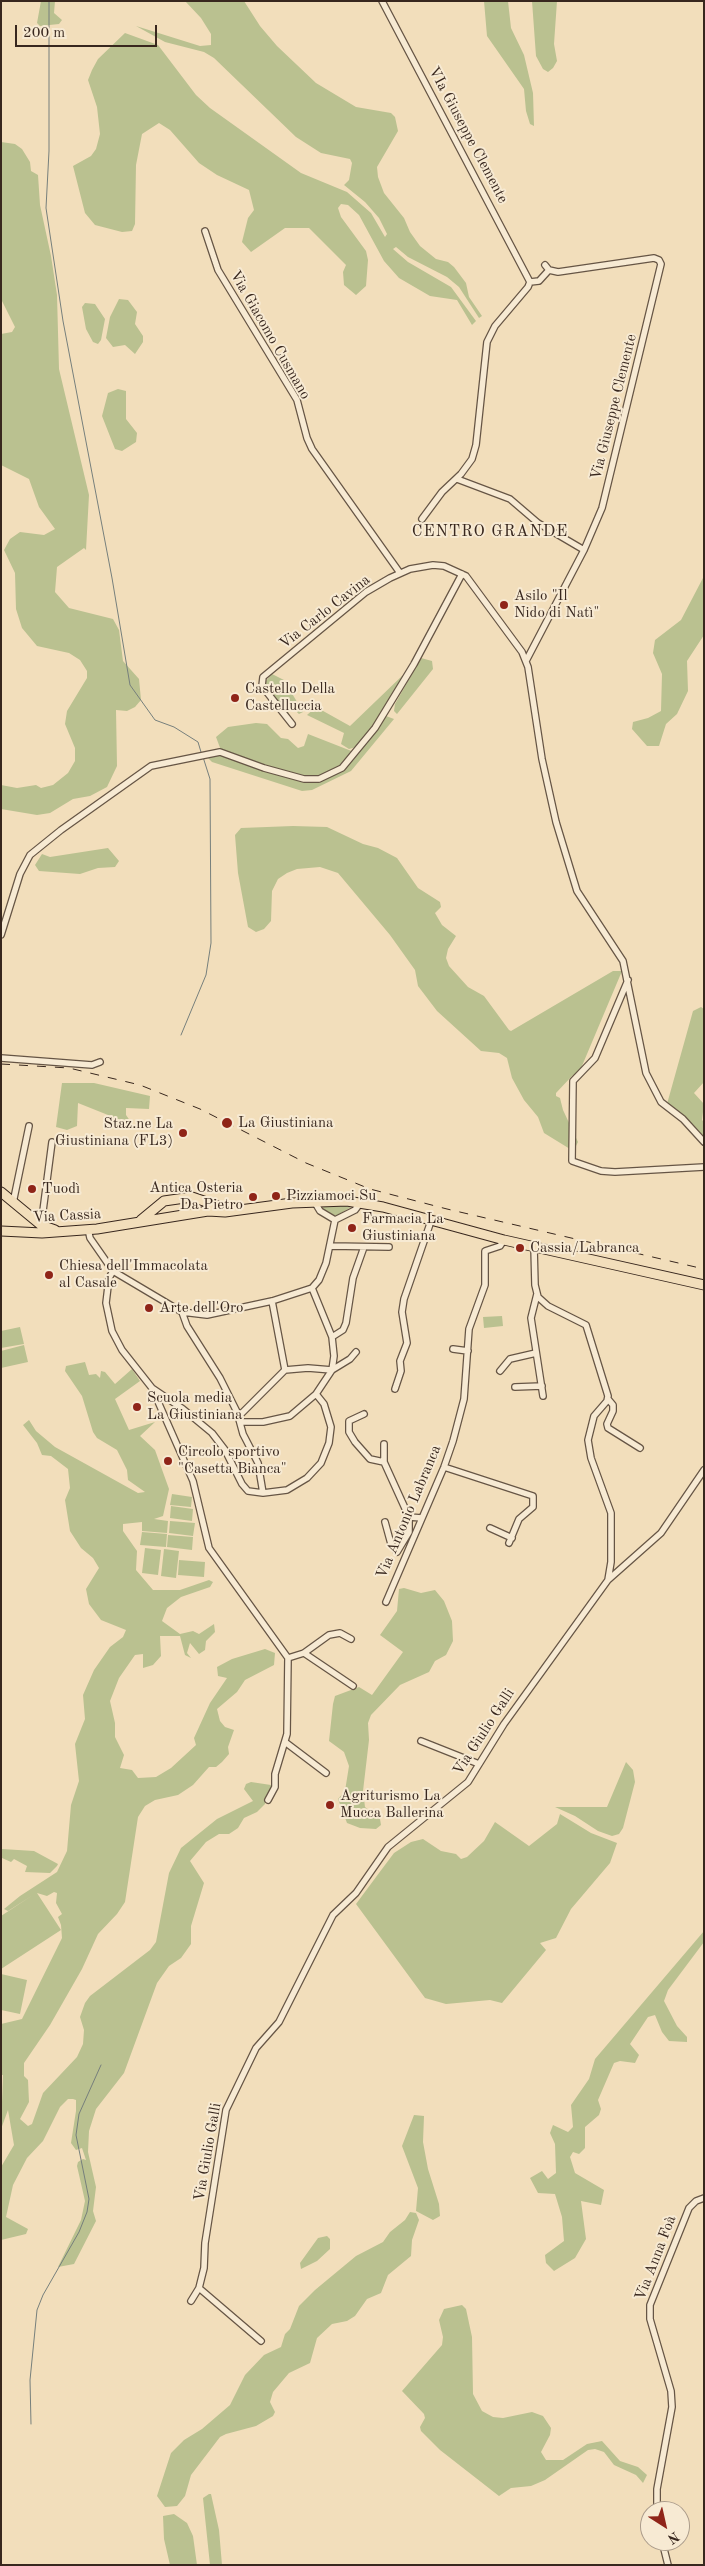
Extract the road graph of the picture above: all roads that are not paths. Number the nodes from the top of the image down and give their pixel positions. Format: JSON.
{"nodes":[{"id":1,"x":382,"y":1,"type":"edge"},
{"id":2,"x":205,"y":231,"type":"dead end"},
{"id":3,"x":530,"y":282,"type":"junction"},
{"id":4,"x":457,"y":479,"type":"junction"},
{"id":5,"x":422,"y":519,"type":"dead end"},
{"id":6,"x":584,"y":550,"type":"junction"},
{"id":7,"x":400,"y":573,"type":"junction"},
{"id":8,"x":462,"y":574,"type":"junction"},
{"id":9,"x":526,"y":661,"type":"junction"},
{"id":10,"x":292,"y":724,"type":"dead end"},
{"id":11,"x":1,"y":935,"type":"edge"},
{"id":12,"x":628,"y":979,"type":"junction"},
{"id":13,"x":1,"y":1058,"type":"edge"},
{"id":14,"x":100,"y":1062,"type":"dead end"},
{"id":15,"x":29,"y":1126,"type":"dead end"},
{"id":16,"x":52,"y":1142,"type":"dead end"},
{"id":17,"x":704,"y":1142,"type":"edge"},
{"id":18,"x":704,"y":1167,"type":"edge"},
{"id":19,"x":1,"y":1192,"type":"edge"},
{"id":20,"x":197,"y":1198,"type":"junction"},
{"id":21,"x":314,"y":1201,"type":"junction"},
{"id":22,"x":13,"y":1202,"type":"junction"},
{"id":23,"x":360,"y":1202,"type":"junction"},
{"id":24,"x":158,"y":1207,"type":"junction"},
{"id":25,"x":232,"y":1210,"type":"junction"},
{"id":26,"x":198,"y":1213,"type":"junction"},
{"id":27,"x":165,"y":1218,"type":"junction"},
{"id":28,"x":335,"y":1220,"type":"junction"},
{"id":29,"x":431,"y":1221,"type":"junction"},
{"id":30,"x":134,"y":1224,"type":"junction"},
{"id":31,"x":39,"y":1229,"type":"junction"},
{"id":32,"x":88,"y":1230,"type":"junction"},
{"id":33,"x":1,"y":1231,"type":"edge"},
{"id":34,"x":504,"y":1240,"type":"junction"},
{"id":35,"x":331,"y":1246,"type":"junction"},
{"id":36,"x":364,"y":1247,"type":"junction"},
{"id":37,"x":389,"y":1247,"type":"dead end"},
{"id":38,"x":534,"y":1247,"type":"junction"},
{"id":39,"x":113,"y":1271,"type":"junction"},
{"id":40,"x":704,"y":1285,"type":"edge"},
{"id":41,"x":312,"y":1288,"type":"junction"},
{"id":42,"x":537,"y":1294,"type":"junction"},
{"id":43,"x":272,"y":1301,"type":"junction"},
{"id":44,"x":182,"y":1312,"type":"junction"},
{"id":45,"x":332,"y":1337,"type":"junction"},
{"id":46,"x":453,"y":1349,"type":"dead end"},
{"id":47,"x":468,"y":1351,"type":"junction"},
{"id":48,"x":356,"y":1352,"type":"dead end"},
{"id":49,"x":536,"y":1353,"type":"junction"},
{"id":50,"x":285,"y":1370,"type":"junction"},
{"id":51,"x":332,"y":1370,"type":"junction"},
{"id":52,"x":500,"y":1371,"type":"dead end"},
{"id":53,"x":542,"y":1386,"type":"junction"},
{"id":54,"x":515,"y":1387,"type":"dead end"},
{"id":55,"x":152,"y":1388,"type":"junction"},
{"id":56,"x":395,"y":1389,"type":"dead end"},
{"id":57,"x":316,"y":1394,"type":"junction"},
{"id":58,"x":543,"y":1396,"type":"dead end"},
{"id":59,"x":608,"y":1399,"type":"junction"},
{"id":60,"x":364,"y":1414,"type":"dead end"},
{"id":61,"x":240,"y":1419,"type":"junction"},
{"id":62,"x":384,"y":1444,"type":"dead end"},
{"id":63,"x":640,"y":1448,"type":"dead end"},
{"id":64,"x":384,"y":1462,"type":"junction"},
{"id":65,"x":444,"y":1467,"type":"junction"},
{"id":66,"x":704,"y":1470,"type":"edge"},
{"id":67,"x":263,"y":1493,"type":"junction"},
{"id":68,"x":409,"y":1517,"type":"junction"},
{"id":69,"x":422,"y":1518,"type":"junction"},
{"id":70,"x":385,"y":1522,"type":"dead end"},
{"id":71,"x":490,"y":1528,"type":"dead end"},
{"id":72,"x":608,"y":1580,"type":"junction"},
{"id":73,"x":386,"y":1602,"type":"dead end"},
{"id":74,"x":351,"y":1639,"type":"dead end"},
{"id":75,"x":304,"y":1653,"type":"junction"},
{"id":76,"x":288,"y":1658,"type":"junction"},
{"id":77,"x":352,"y":1686,"type":"dead end"},
{"id":78,"x":421,"y":1741,"type":"dead end"},
{"id":79,"x":285,"y":1742,"type":"junction"},
{"id":80,"x":479,"y":1764,"type":"junction"},
{"id":81,"x":326,"y":1773,"type":"dead end"},
{"id":82,"x":268,"y":1800,"type":"dead end"},
{"id":83,"x":704,"y":2198,"type":"edge"},
{"id":84,"x":199,"y":2288,"type":"junction"},
{"id":85,"x":191,"y":2301,"type":"dead end"},
{"id":86,"x":261,"y":2341,"type":"dead end"},
{"id":87,"x":657,"y":2501,"type":"edge"},
{"id":88,"x":664,"y":2551,"type":"edge"},
{"id":89,"x":668,"y":2565,"type":"edge"}],
"edges":[{"from":1,"to":3,"type":"street","name":"VIa Giuseppe Clemente"},
{"from":2,"to":7,"type":"street","name":"Via Giacomo Cusmano"},
{"from":3,"to":4,"type":"street"},
{"from":3,"to":6,"type":"street","name":"Via Giuseppe Clemente"},
{"from":4,"to":5,"type":"street"},
{"from":4,"to":6,"type":"street"},
{"from":6,"to":9,"type":"street","name":"Via Giuseppe Clemente"},
{"from":7,"to":8,"type":"street","name":"Via Carlo Cavina"},
{"from":7,"to":10,"type":"street","name":"Via Carlo Cavina"},
{"from":8,"to":9,"type":"street"},
{"from":8,"to":11,"type":"street"},
{"from":9,"to":12,"type":"street"},
{"from":12,"to":17,"type":"street"},
{"from":12,"to":18,"type":"street"},
{"from":13,"to":14,"type":"street"},
{"from":15,"to":22,"type":"street"},
{"from":16,"to":31,"type":"street"},
{"from":19,"to":22,"type":"main road"},
{"from":20,"to":24,"type":"main road","name":"Via Cassia"},
{"from":20,"to":25,"type":"main road","name":"Via Cassia"},
{"from":20,"to":26,"type":"main road"},
{"from":21,"to":23,"type":"main road","name":"Via Cassia"},
{"from":21,"to":25,"type":"main road","name":"Via Cassia"},
{"from":21,"to":28,"type":"street"},
{"from":22,"to":31,"type":"main road"},
{"from":23,"to":28,"type":"street"},
{"from":23,"to":29,"type":"main road","name":"Via Cassia"},
{"from":24,"to":27,"type":"main road"},
{"from":24,"to":30,"type":"main road","name":"Via Cassia"},
{"from":25,"to":26,"type":"main road","name":"Via Cassia"},
{"from":26,"to":27,"type":"main road","name":"Via Cassia"},
{"from":27,"to":30,"type":"main road","name":"Via Cassia"},
{"from":28,"to":35,"type":"street"},
{"from":29,"to":34,"type":"main road","name":"Via Cassia"},
{"from":29,"to":56,"type":"street"},
{"from":30,"to":32,"type":"main road","name":"Via Cassia"},
{"from":31,"to":32,"type":"main road","name":"Via Cassia"},
{"from":31,"to":33,"type":"main road","name":"Via Cassia"},
{"from":32,"to":39,"type":"street"},
{"from":34,"to":38,"type":"main road","name":"Via Cassia"},
{"from":34,"to":47,"type":"street","name":"Via Antonio Labranca"},
{"from":35,"to":36,"type":"street"},
{"from":35,"to":41,"type":"street"},
{"from":36,"to":37,"type":"street"},
{"from":36,"to":45,"type":"street"},
{"from":38,"to":40,"type":"main road","name":"Via Cassia"},
{"from":38,"to":42,"type":"street"},
{"from":39,"to":44,"type":"street"},
{"from":39,"to":55,"type":"street"},
{"from":41,"to":43,"type":"street"},
{"from":41,"to":45,"type":"street"},
{"from":42,"to":49,"type":"street"},
{"from":42,"to":59,"type":"street"},
{"from":43,"to":44,"type":"street"},
{"from":43,"to":50,"type":"street"},
{"from":44,"to":61,"type":"street"},
{"from":45,"to":51,"type":"street"},
{"from":46,"to":47,"type":"street"},
{"from":47,"to":65,"type":"street","name":"Via Antonio Labranca"},
{"from":48,"to":51,"type":"street"},
{"from":49,"to":52,"type":"street"},
{"from":49,"to":53,"type":"street"},
{"from":50,"to":51,"type":"street"},
{"from":50,"to":61,"type":"street"},
{"from":51,"to":57,"type":"street"},
{"from":53,"to":54,"type":"street"},
{"from":53,"to":58,"type":"street"},
{"from":55,"to":67,"type":"street"},
{"from":55,"to":76,"type":"street"},
{"from":57,"to":61,"type":"street"},
{"from":57,"to":67,"type":"street"},
{"from":59,"to":63,"type":"street"},
{"from":59,"to":72,"type":"street","name":"Via Giulio Galli"},
{"from":60,"to":64,"type":"street"},
{"from":61,"to":67,"type":"street"},
{"from":62,"to":64,"type":"street"},
{"from":64,"to":68,"type":"street"},
{"from":65,"to":69,"type":"street","name":"Via Antonio Labranca"},
{"from":65,"to":71,"type":"street"},
{"from":66,"to":72,"type":"street"},
{"from":68,"to":69,"type":"street"},
{"from":68,"to":70,"type":"street"},
{"from":69,"to":73,"type":"street","name":"Via Antonio Labranca"},
{"from":72,"to":80,"type":"street","name":"Via Giulio Galli"},
{"from":74,"to":75,"type":"street"},
{"from":75,"to":76,"type":"street"},
{"from":75,"to":77,"type":"street"},
{"from":76,"to":79,"type":"street"},
{"from":78,"to":80,"type":"street"},
{"from":79,"to":81,"type":"street"},
{"from":79,"to":82,"type":"street"},
{"from":80,"to":84,"type":"street","name":"Via Giulio Galli"},
{"from":83,"to":87,"type":"street","name":"Via Anna Foà"},
{"from":84,"to":85,"type":"street","name":"Via Giulio Galli"},
{"from":84,"to":86,"type":"street"},
{"from":88,"to":89,"type":"street"}]}
